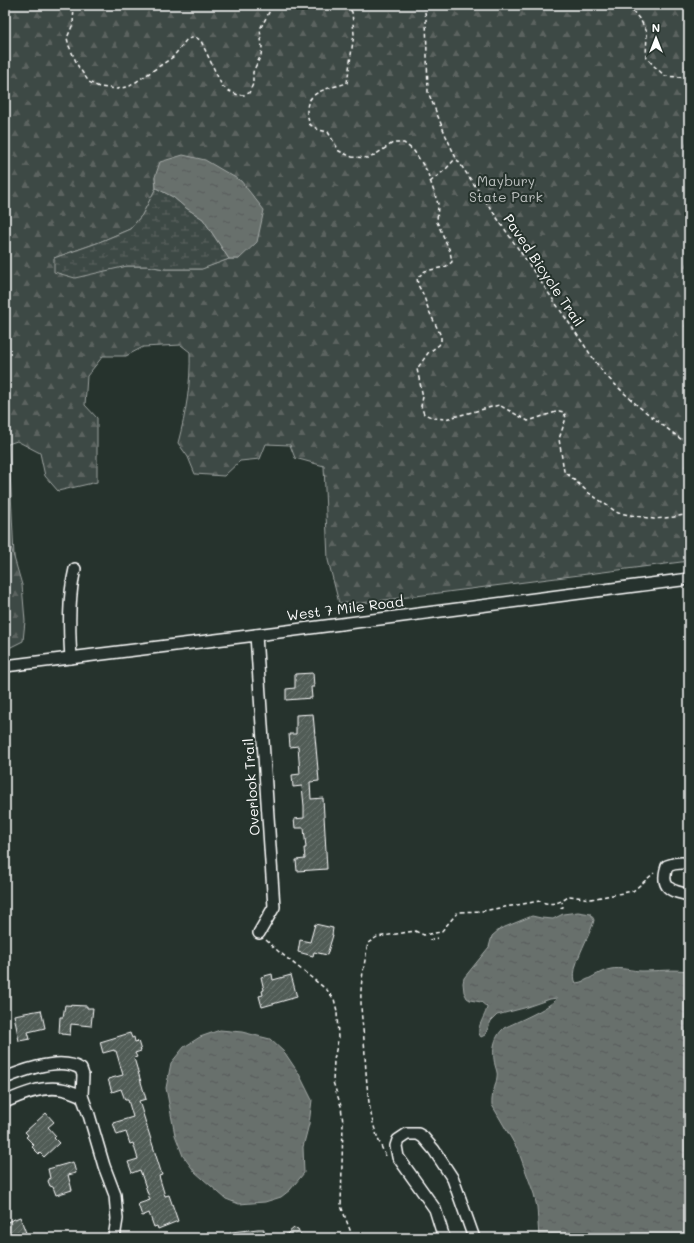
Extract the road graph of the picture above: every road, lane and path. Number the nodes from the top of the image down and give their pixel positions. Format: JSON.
{"nodes":[{"id":1,"x":74,"y":5,"type":"edge"},
{"id":2,"x":273,"y":5,"type":"edge"},
{"id":3,"x":346,"y":5,"type":"edge"},
{"id":4,"x":424,"y":5,"type":"edge"},
{"id":5,"x":628,"y":5,"type":"edge"},
{"id":6,"x":689,"y":78,"type":"edge"},
{"id":7,"x":456,"y":158,"type":"junction"},
{"id":8,"x":430,"y":182,"type":"junction"},
{"id":9,"x":689,"y":443,"type":"edge"},
{"id":10,"x":689,"y":514,"type":"edge"},
{"id":11,"x":75,"y":569,"type":"dead end"},
{"id":12,"x":689,"y":578,"type":"edge"},
{"id":13,"x":256,"y":635,"type":"junction"},
{"id":14,"x":71,"y":658,"type":"junction"},
{"id":15,"x":5,"y":666,"type":"edge"},
{"id":16,"x":689,"y":864,"type":"edge"},
{"id":17,"x":647,"y":879,"type":"dead end"},
{"id":18,"x":689,"y":895,"type":"edge"},
{"id":19,"x":562,"y":902,"type":"junction"},
{"id":20,"x":560,"y":908,"type":"dead end"},
{"id":21,"x":259,"y":933,"type":"joint"},
{"id":22,"x":433,"y":934,"type":"junction"},
{"id":23,"x":438,"y":938,"type":"dead end"},
{"id":24,"x":434,"y":939,"type":"junction"},
{"id":25,"x":429,"y":940,"type":"dead end"},
{"id":26,"x":5,"y":1078,"type":"edge"},
{"id":27,"x":82,"y":1096,"type":"junction"},
{"id":28,"x":5,"y":1102,"type":"edge"},
{"id":29,"x":388,"y":1159,"type":"dead end"},
{"id":30,"x":114,"y":1238,"type":"edge"},
{"id":31,"x":353,"y":1238,"type":"edge"},
{"id":32,"x":444,"y":1238,"type":"edge"},
{"id":33,"x":474,"y":1238,"type":"edge"}],
"edges":[{"from":1,"to":2,"type":"path"},
{"from":3,"to":8,"type":"path"},
{"from":4,"to":7,"type":"path","name":"Paved Bicycle Trail"},
{"from":5,"to":6,"type":"path"},
{"from":7,"to":8,"type":"path"},
{"from":7,"to":9,"type":"path","name":"Paved Bicycle Trail"},
{"from":8,"to":10,"type":"path"},
{"from":11,"to":14,"type":"street"},
{"from":12,"to":13,"type":"street","name":"West 7 Mile Road"},
{"from":13,"to":14,"type":"street","name":"West 7 Mile Road"},
{"from":13,"to":21,"type":"street","name":"Overlook Trail"},
{"from":14,"to":15,"type":"street","name":"West 7 Mile Road"},
{"from":16,"to":18,"type":"street"},
{"from":17,"to":19,"type":"path"},
{"from":19,"to":20,"type":"path"},
{"from":19,"to":22,"type":"path"},
{"from":21,"to":31,"type":"path"},
{"from":22,"to":24,"type":"path"},
{"from":22,"to":29,"type":"path"},
{"from":23,"to":24,"type":"path"},
{"from":24,"to":25,"type":"path"},
{"from":26,"to":27,"type":"street"},
{"from":27,"to":28,"type":"street"},
{"from":27,"to":30,"type":"street"},
{"from":32,"to":33,"type":"street"}]}
